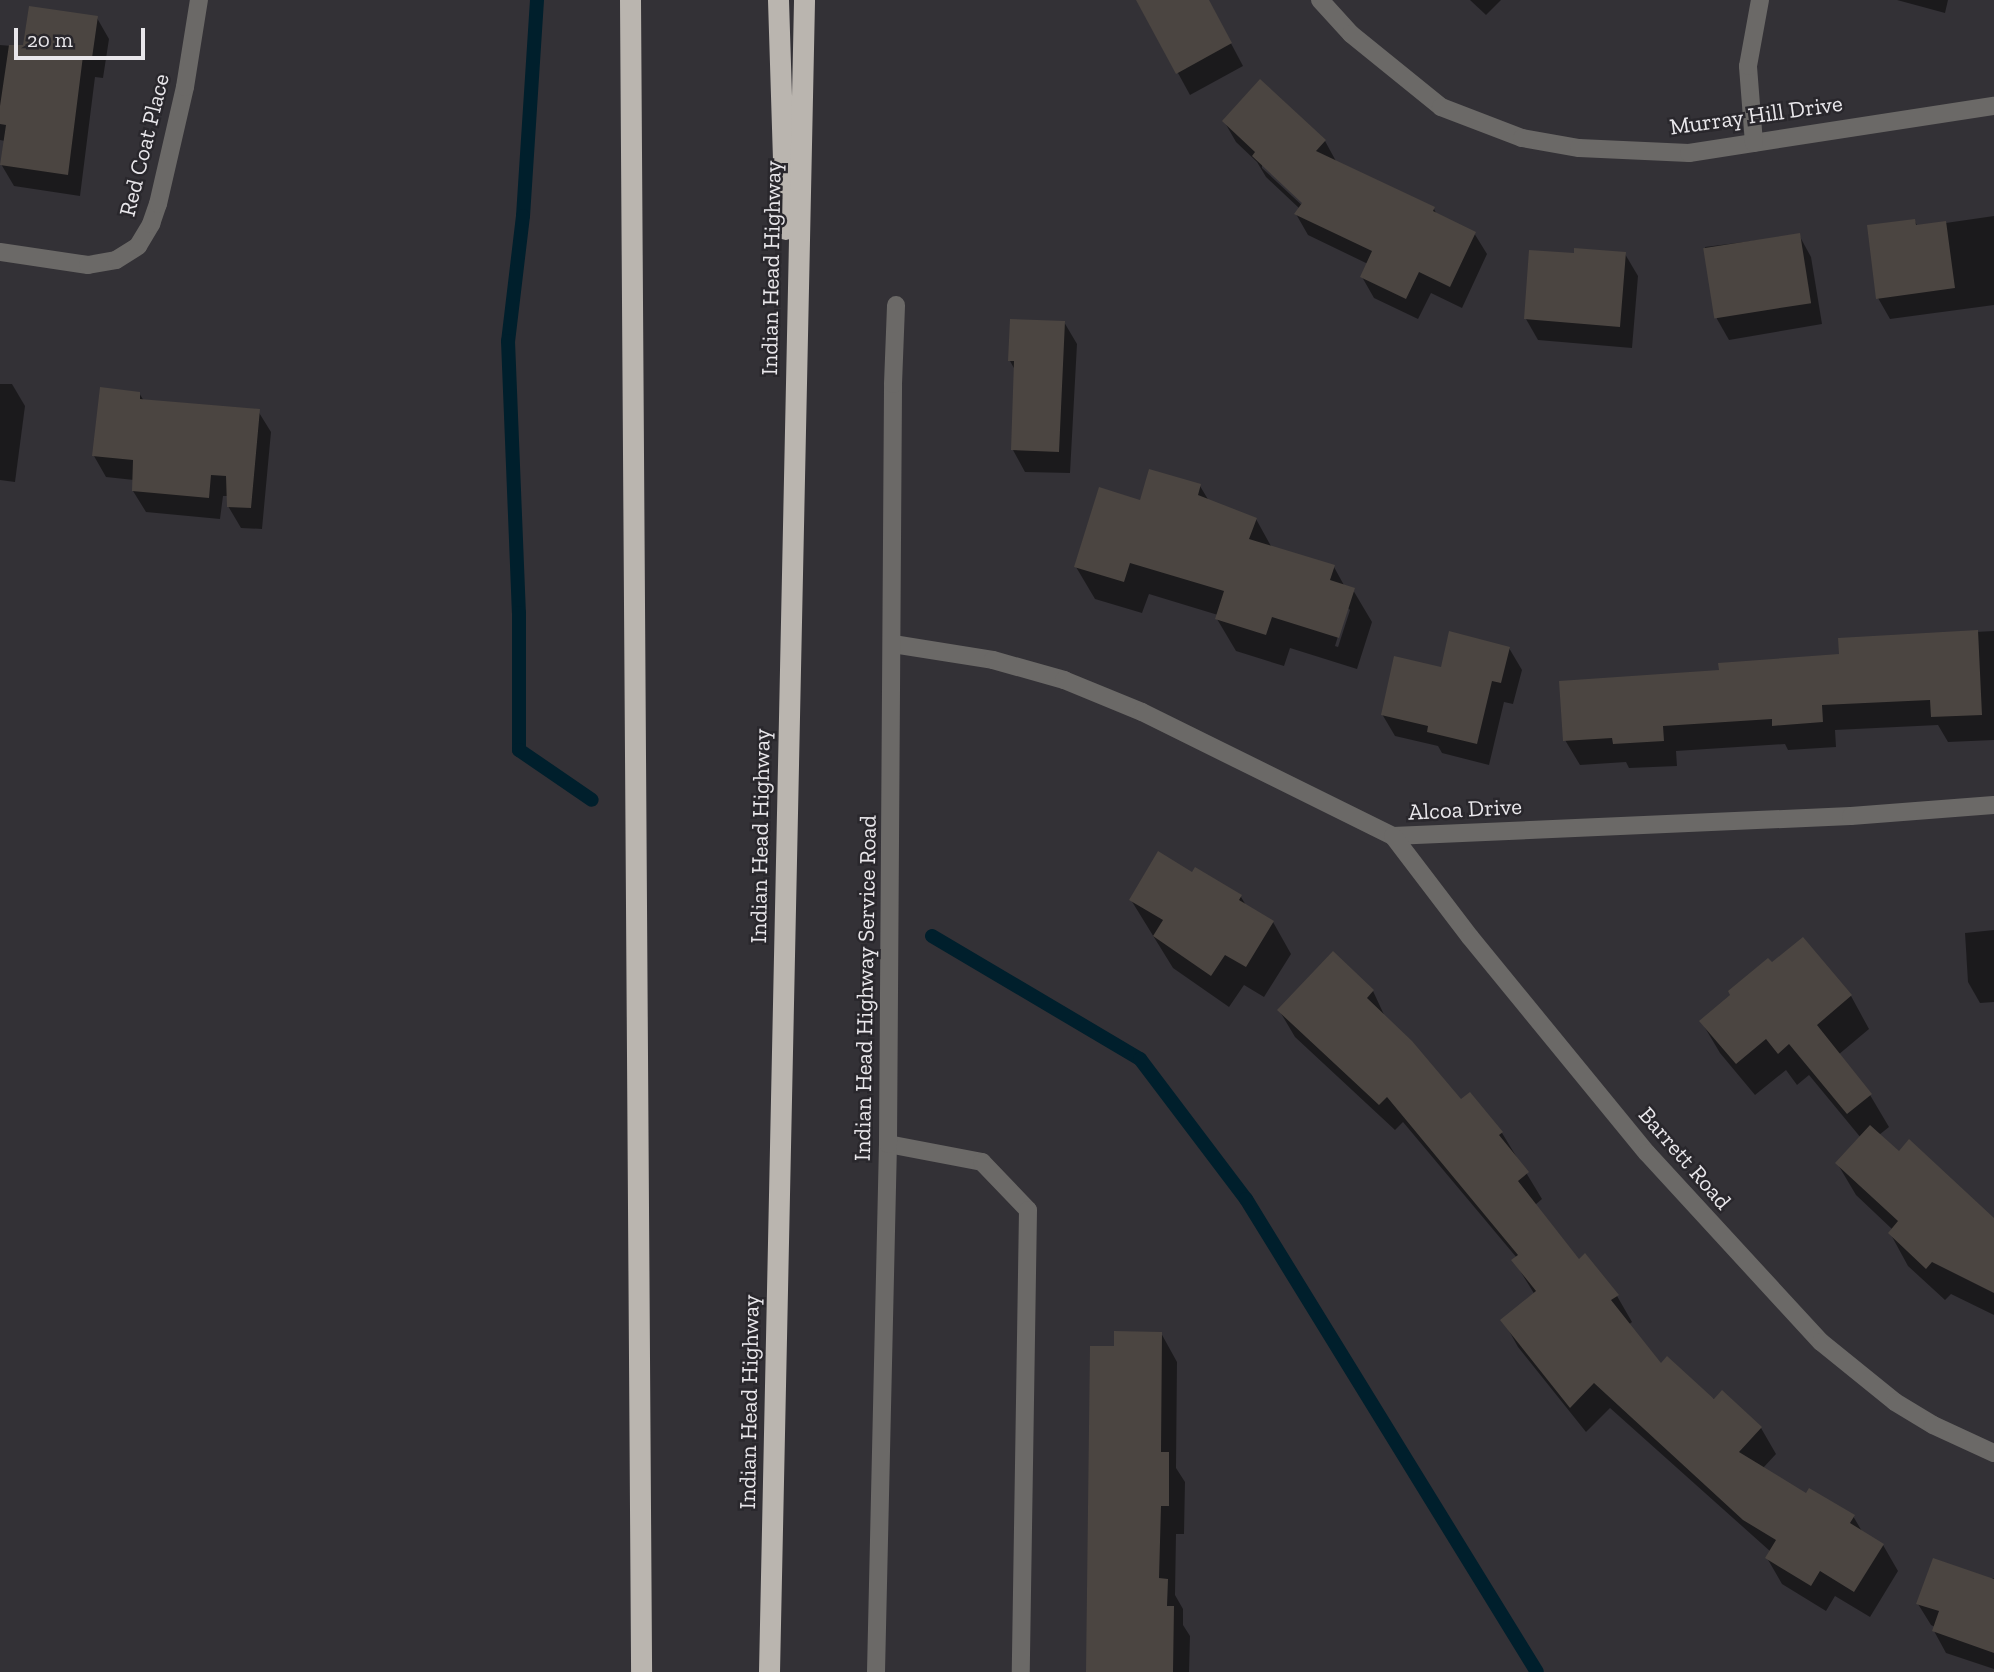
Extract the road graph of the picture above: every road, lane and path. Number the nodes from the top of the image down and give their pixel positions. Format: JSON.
{"nodes":[{"id":1,"x":200,"y":0,"type":"edge"},
{"id":2,"x":630,"y":0,"type":"edge"},
{"id":3,"x":778,"y":0,"type":"edge"},
{"id":4,"x":804,"y":0,"type":"edge"},
{"id":5,"x":1320,"y":0,"type":"edge"},
{"id":6,"x":1760,"y":0,"type":"edge"},
{"id":7,"x":1994,"y":106,"type":"edge"},
{"id":8,"x":1754,"y":143,"type":"junction"},
{"id":9,"x":0,"y":252,"type":"edge"},
{"id":10,"x":897,"y":305,"type":"dead end"},
{"id":11,"x":792,"y":466,"type":"junction"},
{"id":12,"x":893,"y":644,"type":"junction"},
{"id":13,"x":1994,"y":805,"type":"edge"},
{"id":14,"x":1393,"y":836,"type":"junction"},
{"id":15,"x":888,"y":1144,"type":"junction"},
{"id":16,"x":1994,"y":1452,"type":"edge"},
{"id":17,"x":641,"y":1672,"type":"edge"},
{"id":18,"x":769,"y":1672,"type":"edge"},
{"id":19,"x":876,"y":1672,"type":"edge"},
{"id":20,"x":1021,"y":1672,"type":"edge"}],
"edges":[{"from":1,"to":9,"type":"street","name":"Red Coat Place"},
{"from":2,"to":17,"type":"highway"},
{"from":3,"to":11,"type":"highway"},
{"from":4,"to":11,"type":"highway","name":"Indian Head Highway"},
{"from":5,"to":8,"type":"street","name":"Murray Hill Drive"},
{"from":6,"to":8,"type":"street"},
{"from":7,"to":8,"type":"street","name":"Murray Hill Drive"},
{"from":10,"to":12,"type":"street","name":"Indian Head Highway Service Road"},
{"from":11,"to":18,"type":"highway","name":"Indian Head Highway"},
{"from":12,"to":14,"type":"street","name":"Alcoa Drive"},
{"from":12,"to":15,"type":"street","name":"Indian Head Highway Service Road"},
{"from":13,"to":14,"type":"street","name":"Alcoa Drive"},
{"from":14,"to":16,"type":"street","name":"Barrett Road"},
{"from":15,"to":19,"type":"street","name":"Indian Head Highway Service Road"},
{"from":15,"to":20,"type":"street"}]}
